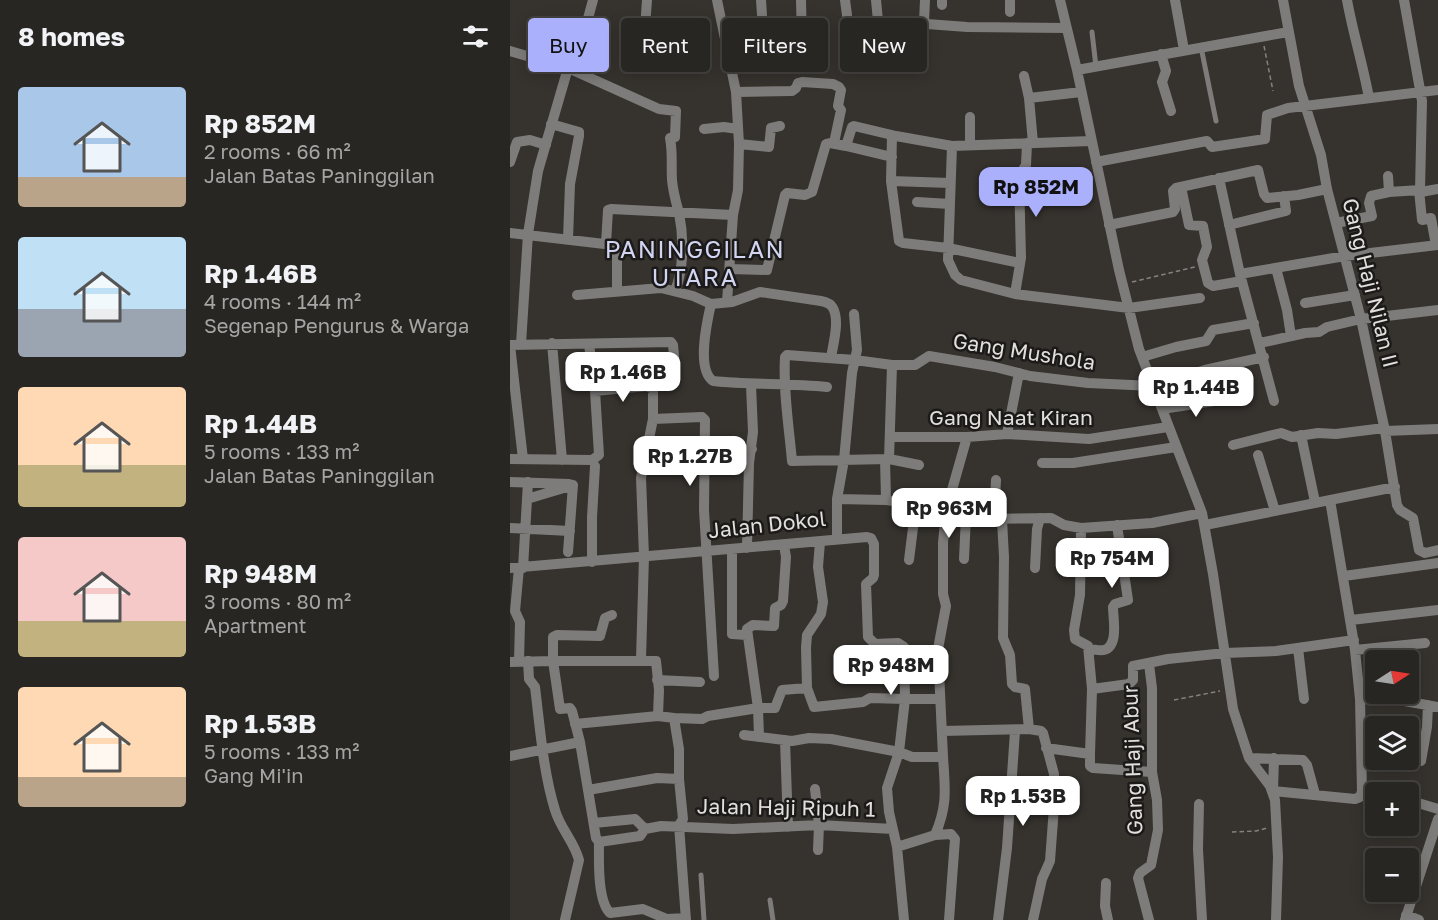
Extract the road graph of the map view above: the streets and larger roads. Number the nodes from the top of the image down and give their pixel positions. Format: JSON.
{"nodes":[{"id":1,"x":592,"y":0,"type":"edge"},
{"id":2,"x":647,"y":0,"type":"edge"},
{"id":3,"x":717,"y":0,"type":"edge"},
{"id":4,"x":761,"y":0,"type":"edge"},
{"id":5,"x":801,"y":0,"type":"edge"},
{"id":6,"x":845,"y":0,"type":"edge"},
{"id":7,"x":876,"y":0,"type":"edge"},
{"id":8,"x":925,"y":0,"type":"edge"},
{"id":9,"x":1010,"y":0,"type":"edge"},
{"id":10,"x":1060,"y":0,"type":"edge"},
{"id":11,"x":1174,"y":0,"type":"edge"},
{"id":12,"x":1283,"y":0,"type":"edge"},
{"id":13,"x":1347,"y":0,"type":"edge"},
{"id":14,"x":1404,"y":0,"type":"edge"},
{"id":15,"x":1010,"y":12,"type":"dead end"},
{"id":16,"x":762,"y":15,"type":"dead end"},
{"id":17,"x":847,"y":15,"type":"dead end"},
{"id":18,"x":588,"y":18,"type":"edge"},
{"id":19,"x":646,"y":18,"type":"edge"},
{"id":20,"x":801,"y":18,"type":"edge"},
{"id":21,"x":878,"y":18,"type":"edge"},
{"id":22,"x":1066,"y":28,"type":"junction"},
{"id":23,"x":1288,"y":32,"type":"junction"},
{"id":24,"x":1184,"y":50,"type":"junction"},
{"id":25,"x":510,"y":51,"type":"edge"},
{"id":26,"x":1161,"y":54,"type":"junction"},
{"id":27,"x":528,"y":56,"type":"edge"},
{"id":28,"x":1077,"y":70,"type":"junction"},
{"id":29,"x":567,"y":72,"type":"edge"},
{"id":30,"x":577,"y":72,"type":"edge"},
{"id":31,"x":1024,"y":76,"type":"dead end"},
{"id":32,"x":1438,"y":90,"type":"edge"},
{"id":33,"x":736,"y":92,"type":"junction"},
{"id":34,"x":1081,"y":92,"type":"junction"},
{"id":35,"x":1421,"y":92,"type":"junction"},
{"id":36,"x":1029,"y":98,"type":"junction"},
{"id":37,"x":1369,"y":98,"type":"junction"},
{"id":38,"x":1305,"y":106,"type":"junction"},
{"id":39,"x":1171,"y":111,"type":"dead end"},
{"id":40,"x":970,"y":117,"type":"dead end"},
{"id":41,"x":551,"y":124,"type":"junction"},
{"id":42,"x":780,"y":126,"type":"dead end"},
{"id":43,"x":704,"y":129,"type":"dead end"},
{"id":44,"x":738,"y":129,"type":"junction"},
{"id":45,"x":892,"y":135,"type":"junction"},
{"id":46,"x":1090,"y":141,"type":"junction"},
{"id":47,"x":834,"y":143,"type":"junction"},
{"id":48,"x":1030,"y":143,"type":"junction"},
{"id":49,"x":739,"y":144,"type":"junction"},
{"id":50,"x":970,"y":144,"type":"junction"},
{"id":51,"x":546,"y":145,"type":"junction"},
{"id":52,"x":846,"y":146,"type":"junction"},
{"id":53,"x":952,"y":146,"type":"junction"},
{"id":54,"x":891,"y":157,"type":"junction"},
{"id":55,"x":510,"y":162,"type":"edge"},
{"id":56,"x":1096,"y":162,"type":"junction"},
{"id":57,"x":1388,"y":176,"type":"dead end"},
{"id":58,"x":1219,"y":178,"type":"junction"},
{"id":59,"x":891,"y":181,"type":"junction"},
{"id":60,"x":950,"y":183,"type":"junction"},
{"id":61,"x":1181,"y":187,"type":"junction"},
{"id":62,"x":1327,"y":189,"type":"junction"},
{"id":63,"x":1438,"y":189,"type":"edge"},
{"id":64,"x":1420,"y":190,"type":"junction"},
{"id":65,"x":1389,"y":192,"type":"junction"},
{"id":66,"x":1284,"y":196,"type":"junction"},
{"id":67,"x":917,"y":202,"type":"dead end"},
{"id":68,"x":950,"y":204,"type":"junction"},
{"id":69,"x":679,"y":212,"type":"junction"},
{"id":70,"x":733,"y":215,"type":"junction"},
{"id":71,"x":1336,"y":222,"type":"junction"},
{"id":72,"x":1435,"y":223,"type":"edge"},
{"id":73,"x":1109,"y":225,"type":"junction"},
{"id":74,"x":1229,"y":225,"type":"junction"},
{"id":75,"x":510,"y":233,"type":"edge"},
{"id":76,"x":528,"y":234,"type":"junction"},
{"id":77,"x":568,"y":239,"type":"junction"},
{"id":78,"x":606,"y":244,"type":"junction"},
{"id":79,"x":1437,"y":245,"type":"edge"},
{"id":80,"x":948,"y":248,"type":"junction"},
{"id":81,"x":1345,"y":256,"type":"junction"},
{"id":82,"x":1020,"y":263,"type":"junction"},
{"id":83,"x":1276,"y":268,"type":"junction"},
{"id":84,"x":730,"y":269,"type":"junction"},
{"id":85,"x":1241,"y":278,"type":"junction"},
{"id":86,"x":617,"y":291,"type":"junction"},
{"id":87,"x":675,"y":291,"type":"junction"},
{"id":88,"x":1015,"y":294,"type":"junction"},
{"id":89,"x":577,"y":295,"type":"dead end"},
{"id":90,"x":1355,"y":295,"type":"junction"},
{"id":91,"x":1200,"y":298,"type":"dead end"},
{"id":92,"x":728,"y":302,"type":"junction"},
{"id":93,"x":1305,"y":303,"type":"dead end"},
{"id":94,"x":711,"y":304,"type":"junction"},
{"id":95,"x":1129,"y":308,"type":"junction"},
{"id":96,"x":1438,"y":310,"type":"edge"},
{"id":97,"x":854,"y":314,"type":"dead end"},
{"id":98,"x":1361,"y":319,"type":"junction"},
{"id":99,"x":1254,"y":323,"type":"junction"},
{"id":100,"x":1291,"y":336,"type":"junction"},
{"id":101,"x":552,"y":343,"type":"junction"},
{"id":102,"x":1260,"y":343,"type":"junction"},
{"id":103,"x":514,"y":344,"type":"edge"},
{"id":104,"x":589,"y":344,"type":"junction"},
{"id":105,"x":1142,"y":357,"type":"junction"},
{"id":106,"x":1264,"y":357,"type":"junction"},
{"id":107,"x":831,"y":358,"type":"junction"},
{"id":108,"x":855,"y":360,"type":"junction"},
{"id":109,"x":891,"y":365,"type":"junction"},
{"id":110,"x":675,"y":367,"type":"dead end"},
{"id":111,"x":1018,"y":373,"type":"junction"},
{"id":112,"x":783,"y":383,"type":"junction"},
{"id":113,"x":751,"y":385,"type":"junction"},
{"id":114,"x":1153,"y":386,"type":"junction"},
{"id":115,"x":827,"y":387,"type":"dead end"},
{"id":116,"x":595,"y":391,"type":"junction"},
{"id":117,"x":1214,"y":401,"type":"dead end"},
{"id":118,"x":1274,"y":401,"type":"dead end"},
{"id":119,"x":1162,"y":409,"type":"junction"},
{"id":120,"x":653,"y":419,"type":"junction"},
{"id":121,"x":1168,"y":427,"type":"junction"},
{"id":122,"x":1438,"y":429,"type":"edge"},
{"id":123,"x":1384,"y":430,"type":"junction"},
{"id":124,"x":1007,"y":434,"type":"junction"},
{"id":125,"x":1301,"y":435,"type":"junction"},
{"id":126,"x":967,"y":437,"type":"junction"},
{"id":127,"x":890,"y":438,"type":"junction"},
{"id":128,"x":1233,"y":445,"type":"dead end"},
{"id":129,"x":1176,"y":447,"type":"junction"},
{"id":130,"x":706,"y":449,"type":"junction"},
{"id":131,"x":752,"y":449,"type":"junction"},
{"id":132,"x":1258,"y":456,"type":"dead end"},
{"id":133,"x":510,"y":459,"type":"edge"},
{"id":134,"x":524,"y":459,"type":"junction"},
{"id":135,"x":887,"y":459,"type":"junction"},
{"id":136,"x":562,"y":460,"type":"junction"},
{"id":137,"x":844,"y":460,"type":"junction"},
{"id":138,"x":1042,"y":463,"type":"dead end"},
{"id":139,"x":919,"y":465,"type":"dead end"},
{"id":140,"x":595,"y":466,"type":"dead end"},
{"id":141,"x":996,"y":480,"type":"dead end"},
{"id":142,"x":510,"y":482,"type":"edge"},
{"id":143,"x":528,"y":482,"type":"junction"},
{"id":144,"x":573,"y":485,"type":"junction"},
{"id":145,"x":1395,"y":487,"type":"junction"},
{"id":146,"x":527,"y":499,"type":"junction"},
{"id":147,"x":837,"y":499,"type":"junction"},
{"id":148,"x":886,"y":500,"type":"junction"},
{"id":149,"x":1330,"y":500,"type":"junction"},
{"id":150,"x":1314,"y":502,"type":"junction"},
{"id":151,"x":916,"y":504,"type":"junction"},
{"id":152,"x":1275,"y":510,"type":"junction"},
{"id":153,"x":946,"y":511,"type":"junction"},
{"id":154,"x":1202,"y":513,"type":"junction"},
{"id":155,"x":966,"y":516,"type":"junction"},
{"id":156,"x":1040,"y":518,"type":"junction"},
{"id":157,"x":998,"y":519,"type":"junction"},
{"id":158,"x":1117,"y":525,"type":"junction"},
{"id":159,"x":1204,"y":525,"type":"junction"},
{"id":160,"x":510,"y":528,"type":"edge"},
{"id":161,"x":1081,"y":528,"type":"junction"},
{"id":162,"x":525,"y":529,"type":"junction"},
{"id":163,"x":570,"y":531,"type":"junction"},
{"id":164,"x":837,"y":540,"type":"junction"},
{"id":165,"x":820,"y":542,"type":"junction"},
{"id":166,"x":784,"y":545,"type":"junction"},
{"id":167,"x":747,"y":548,"type":"junction"},
{"id":168,"x":732,"y":550,"type":"junction"},
{"id":169,"x":1438,"y":550,"type":"edge"},
{"id":170,"x":707,"y":551,"type":"junction"},
{"id":171,"x":568,"y":552,"type":"dead end"},
{"id":172,"x":644,"y":556,"type":"junction"},
{"id":173,"x":964,"y":559,"type":"dead end"},
{"id":174,"x":909,"y":560,"type":"dead end"},
{"id":175,"x":592,"y":562,"type":"junction"},
{"id":176,"x":1438,"y":563,"type":"edge"},
{"id":177,"x":518,"y":568,"type":"edge"},
{"id":178,"x":1035,"y":568,"type":"dead end"},
{"id":179,"x":1344,"y":576,"type":"junction"},
{"id":180,"x":1438,"y":610,"type":"edge"},
{"id":181,"x":612,"y":615,"type":"dead end"},
{"id":182,"x":1351,"y":620,"type":"junction"},
{"id":183,"x":747,"y":635,"type":"junction"},
{"id":184,"x":1425,"y":643,"type":"dead end"},
{"id":185,"x":1355,"y":645,"type":"junction"},
{"id":186,"x":1298,"y":648,"type":"junction"},
{"id":187,"x":1089,"y":649,"type":"junction"},
{"id":188,"x":1225,"y":653,"type":"junction"},
{"id":189,"x":641,"y":659,"type":"junction"},
{"id":190,"x":553,"y":661,"type":"junction"},
{"id":191,"x":519,"y":662,"type":"edge"},
{"id":192,"x":1149,"y":664,"type":"junction"},
{"id":193,"x":714,"y":675,"type":"dead end"},
{"id":194,"x":657,"y":680,"type":"junction"},
{"id":195,"x":700,"y":682,"type":"dead end"},
{"id":196,"x":807,"y":688,"type":"junction"},
{"id":197,"x":1092,"y":689,"type":"junction"},
{"id":198,"x":905,"y":699,"type":"junction"},
{"id":199,"x":939,"y":699,"type":"junction"},
{"id":200,"x":1304,"y":699,"type":"dead end"},
{"id":201,"x":1360,"y":699,"type":"junction"},
{"id":202,"x":1433,"y":706,"type":"edge"},
{"id":203,"x":758,"y":708,"type":"junction"},
{"id":204,"x":658,"y":716,"type":"junction"},
{"id":205,"x":674,"y":718,"type":"junction"},
{"id":206,"x":575,"y":724,"type":"junction"},
{"id":207,"x":1029,"y":729,"type":"junction"},
{"id":208,"x":942,"y":731,"type":"junction"},
{"id":209,"x":1015,"y":731,"type":"junction"},
{"id":210,"x":744,"y":735,"type":"dead end"},
{"id":211,"x":759,"y":737,"type":"junction"},
{"id":212,"x":785,"y":740,"type":"junction"},
{"id":213,"x":580,"y":742,"type":"junction"},
{"id":214,"x":1047,"y":748,"type":"junction"},
{"id":215,"x":543,"y":750,"type":"junction"},
{"id":216,"x":899,"y":752,"type":"junction"},
{"id":217,"x":1090,"y":754,"type":"junction"},
{"id":218,"x":510,"y":756,"type":"edge"},
{"id":219,"x":943,"y":757,"type":"junction"},
{"id":220,"x":1250,"y":758,"type":"junction"},
{"id":221,"x":1274,"y":758,"type":"junction"},
{"id":222,"x":1421,"y":761,"type":"dead end"},
{"id":223,"x":1152,"y":772,"type":"junction"},
{"id":224,"x":679,"y":779,"type":"junction"},
{"id":225,"x":815,"y":789,"type":"dead end"},
{"id":226,"x":588,"y":790,"type":"junction"},
{"id":227,"x":1273,"y":792,"type":"junction"},
{"id":228,"x":1315,"y":794,"type":"junction"},
{"id":229,"x":1419,"y":803,"type":"edge"},
{"id":230,"x":1199,"y":804,"type":"dead end"},
{"id":231,"x":1438,"y":809,"type":"edge"},
{"id":232,"x":1438,"y":819,"type":"edge"},
{"id":233,"x":594,"y":823,"type":"junction"},
{"id":234,"x":679,"y":825,"type":"junction"},
{"id":235,"x":819,"y":825,"type":"junction"},
{"id":236,"x":788,"y":827,"type":"junction"},
{"id":237,"x":645,"y":829,"type":"junction"},
{"id":238,"x":893,"y":829,"type":"junction"},
{"id":239,"x":935,"y":835,"type":"junction"},
{"id":240,"x":599,"y":842,"type":"junction"},
{"id":241,"x":897,"y":847,"type":"junction"},
{"id":242,"x":818,"y":849,"type":"dead end"},
{"id":243,"x":1106,"y":883,"type":"dead end"},
{"id":244,"x":1405,"y":918,"type":"edge"},
{"id":245,"x":686,"y":919,"type":"edge"},
{"id":246,"x":565,"y":920,"type":"edge"},
{"id":247,"x":904,"y":920,"type":"edge"},
{"id":248,"x":949,"y":920,"type":"edge"},
{"id":249,"x":998,"y":920,"type":"edge"},
{"id":250,"x":1033,"y":920,"type":"edge"},
{"id":251,"x":1108,"y":920,"type":"edge"},
{"id":252,"x":1149,"y":920,"type":"edge"},
{"id":253,"x":1202,"y":920,"type":"edge"},
{"id":254,"x":1276,"y":920,"type":"edge"},
{"id":255,"x":1419,"y":920,"type":"edge"}],
"edges":[{"from":1,"to":18,"type":"street"},
{"from":2,"to":19,"type":"street"},
{"from":3,"to":33,"type":"street"},
{"from":4,"to":16,"type":"street"},
{"from":5,"to":20,"type":"street"},
{"from":6,"to":17,"type":"street"},
{"from":7,"to":21,"type":"street"},
{"from":8,"to":22,"type":"street"},
{"from":9,"to":15,"type":"street"},
{"from":10,"to":22,"type":"street"},
{"from":11,"to":24,"type":"street"},
{"from":12,"to":23,"type":"street","name":"Gang Haji Nilan II"},
{"from":13,"to":37,"type":"street"},
{"from":14,"to":35,"type":"street"},
{"from":22,"to":28,"type":"street"},
{"from":23,"to":24,"type":"street"},
{"from":23,"to":38,"type":"street","name":"Gang Haji Nilan II"},
{"from":24,"to":26,"type":"street"},
{"from":25,"to":27,"type":"street"},
{"from":26,"to":28,"type":"street"},
{"from":26,"to":39,"type":"street"},
{"from":28,"to":34,"type":"street"},
{"from":29,"to":41,"type":"street"},
{"from":30,"to":69,"type":"street"},
{"from":31,"to":36,"type":"street"},
{"from":32,"to":35,"type":"street"},
{"from":33,"to":44,"type":"street"},
{"from":33,"to":47,"type":"street"},
{"from":34,"to":36,"type":"street"},
{"from":34,"to":46,"type":"street"},
{"from":35,"to":37,"type":"street"},
{"from":35,"to":64,"type":"street"},
{"from":36,"to":48,"type":"street"},
{"from":37,"to":38,"type":"street"},
{"from":38,"to":56,"type":"street"},
{"from":38,"to":62,"type":"street","name":"Gang Haji Nilan II"},
{"from":40,"to":50,"type":"street"},
{"from":41,"to":51,"type":"street"},
{"from":41,"to":77,"type":"street"},
{"from":42,"to":49,"type":"street"},
{"from":43,"to":44,"type":"street"},
{"from":44,"to":49,"type":"street"},
{"from":45,"to":52,"type":"street"},
{"from":45,"to":53,"type":"street"},
{"from":45,"to":54,"type":"street"},
{"from":46,"to":48,"type":"street"},
{"from":46,"to":56,"type":"street"},
{"from":47,"to":52,"type":"street"},
{"from":47,"to":84,"type":"street"},
{"from":48,"to":50,"type":"street"},
{"from":48,"to":82,"type":"street"},
{"from":49,"to":70,"type":"street"},
{"from":50,"to":53,"type":"street"},
{"from":51,"to":55,"type":"street"},
{"from":51,"to":76,"type":"street"},
{"from":52,"to":54,"type":"street"},
{"from":53,"to":60,"type":"street"},
{"from":54,"to":59,"type":"street"},
{"from":56,"to":73,"type":"street"},
{"from":57,"to":65,"type":"street"},
{"from":58,"to":61,"type":"street"},
{"from":58,"to":66,"type":"street"},
{"from":58,"to":74,"type":"street"},
{"from":59,"to":60,"type":"street"},
{"from":59,"to":80,"type":"street"},
{"from":60,"to":68,"type":"street"},
{"from":61,"to":73,"type":"street"},
{"from":61,"to":85,"type":"street"},
{"from":62,"to":66,"type":"street"},
{"from":62,"to":71,"type":"street","name":"Gang Haji Nilan II"},
{"from":63,"to":64,"type":"street"},
{"from":64,"to":65,"type":"street"},
{"from":64,"to":72,"type":"street"},
{"from":65,"to":71,"type":"street"},
{"from":66,"to":74,"type":"street"},
{"from":67,"to":68,"type":"street"},
{"from":68,"to":80,"type":"street"},
{"from":69,"to":70,"type":"street"},
{"from":69,"to":78,"type":"street"},
{"from":69,"to":87,"type":"street"},
{"from":70,"to":84,"type":"street"},
{"from":71,"to":81,"type":"street","name":"Gang Haji Nilan II"},
{"from":72,"to":79,"type":"street"},
{"from":73,"to":95,"type":"street"},
{"from":74,"to":85,"type":"street"},
{"from":75,"to":76,"type":"street"},
{"from":76,"to":77,"type":"street"},
{"from":76,"to":103,"type":"street"},
{"from":77,"to":78,"type":"street"},
{"from":78,"to":86,"type":"street"},
{"from":79,"to":81,"type":"street"},
{"from":80,"to":82,"type":"street"},
{"from":80,"to":88,"type":"street"},
{"from":81,"to":83,"type":"street"},
{"from":81,"to":90,"type":"street","name":"Gang Haji Nilan II"},
{"from":82,"to":88,"type":"street"},
{"from":83,"to":85,"type":"street"},
{"from":83,"to":100,"type":"street"},
{"from":84,"to":92,"type":"street"},
{"from":85,"to":99,"type":"street"},
{"from":86,"to":87,"type":"street"},
{"from":86,"to":89,"type":"street"},
{"from":87,"to":94,"type":"street"},
{"from":88,"to":95,"type":"street"},
{"from":90,"to":93,"type":"street"},
{"from":90,"to":98,"type":"street","name":"Gang Haji Nilan II"},
{"from":91,"to":95,"type":"street"},
{"from":92,"to":94,"type":"street"},
{"from":92,"to":107,"type":"street"},
{"from":94,"to":113,"type":"street"},
{"from":95,"to":105,"type":"street"},
{"from":96,"to":98,"type":"street"},
{"from":97,"to":108,"type":"street"},
{"from":98,"to":100,"type":"street"},
{"from":98,"to":123,"type":"street","name":"Gang Haji Nilan II"},
{"from":99,"to":102,"type":"street"},
{"from":99,"to":105,"type":"street"},
{"from":100,"to":102,"type":"street"},
{"from":101,"to":103,"type":"street"},
{"from":101,"to":104,"type":"street"},
{"from":101,"to":136,"type":"street"},
{"from":102,"to":106,"type":"street"},
{"from":103,"to":134,"type":"street"},
{"from":104,"to":110,"type":"street"},
{"from":104,"to":116,"type":"street"},
{"from":105,"to":114,"type":"street"},
{"from":106,"to":114,"type":"street"},
{"from":106,"to":118,"type":"street"},
{"from":107,"to":108,"type":"street","name":"Gang Mushola"},
{"from":107,"to":112,"type":"street","name":"Gang Mushola"},
{"from":108,"to":109,"type":"street","name":"Gang Mushola"},
{"from":108,"to":137,"type":"street"},
{"from":109,"to":111,"type":"street","name":"Gang Mushola"},
{"from":109,"to":127,"type":"street"},
{"from":111,"to":114,"type":"street","name":"Gang Mushola"},
{"from":111,"to":124,"type":"street"},
{"from":112,"to":113,"type":"street"},
{"from":112,"to":115,"type":"street"},
{"from":112,"to":137,"type":"street"},
{"from":113,"to":131,"type":"street"},
{"from":114,"to":119,"type":"street"},
{"from":116,"to":120,"type":"street"},
{"from":116,"to":136,"type":"street"},
{"from":117,"to":119,"type":"street"},
{"from":119,"to":121,"type":"street"},
{"from":120,"to":130,"type":"street"},
{"from":120,"to":172,"type":"street"},
{"from":121,"to":124,"type":"street","name":"Gang Naat Kiran"},
{"from":121,"to":129,"type":"street"},
{"from":122,"to":123,"type":"street"},
{"from":123,"to":125,"type":"street"},
{"from":123,"to":145,"type":"street","name":"Gang Haji Nilan II"},
{"from":124,"to":126,"type":"street","name":"Gang Naat Kiran"},
{"from":125,"to":128,"type":"street"},
{"from":125,"to":150,"type":"street"},
{"from":126,"to":127,"type":"street","name":"Gang Naat Kiran"},
{"from":126,"to":153,"type":"street"},
{"from":127,"to":135,"type":"street"},
{"from":129,"to":138,"type":"street"},
{"from":129,"to":154,"type":"street"},
{"from":130,"to":131,"type":"street"},
{"from":130,"to":170,"type":"street"},
{"from":131,"to":167,"type":"street"},
{"from":132,"to":152,"type":"street"},
{"from":133,"to":134,"type":"street"},
{"from":134,"to":136,"type":"street"},
{"from":135,"to":137,"type":"street"},
{"from":135,"to":139,"type":"street"},
{"from":135,"to":148,"type":"street"},
{"from":137,"to":147,"type":"street"},
{"from":140,"to":175,"type":"street"},
{"from":141,"to":157,"type":"street"},
{"from":142,"to":143,"type":"street"},
{"from":143,"to":144,"type":"street"},
{"from":143,"to":146,"type":"street"},
{"from":144,"to":146,"type":"street"},
{"from":144,"to":163,"type":"street"},
{"from":145,"to":149,"type":"street"},
{"from":145,"to":169,"type":"street","name":"Gang Haji Nilan II"},
{"from":146,"to":162,"type":"street"},
{"from":147,"to":148,"type":"street","name":"Jalan Dokol"},
{"from":147,"to":164,"type":"street","name":"Jalan Dokol"},
{"from":148,"to":151,"type":"street","name":"Jalan Dokol"},
{"from":149,"to":150,"type":"street"},
{"from":149,"to":179,"type":"street"},
{"from":150,"to":152,"type":"street"},
{"from":151,"to":153,"type":"street","name":"Jalan Dokol"},
{"from":151,"to":174,"type":"street"},
{"from":152,"to":159,"type":"street"},
{"from":153,"to":155,"type":"street","name":"Jalan Dokol"},
{"from":153,"to":199,"type":"street"},
{"from":154,"to":158,"type":"street","name":"Jalan Dokol"},
{"from":154,"to":159,"type":"street"},
{"from":155,"to":157,"type":"street","name":"Jalan Dokol"},
{"from":155,"to":173,"type":"street"},
{"from":156,"to":157,"type":"street","name":"Jalan Dokol"},
{"from":156,"to":161,"type":"street","name":"Jalan Dokol"},
{"from":156,"to":178,"type":"street"},
{"from":157,"to":207,"type":"street"},
{"from":158,"to":161,"type":"street","name":"Jalan Dokol"},
{"from":158,"to":187,"type":"street"},
{"from":159,"to":188,"type":"street"},
{"from":160,"to":162,"type":"street"},
{"from":161,"to":187,"type":"street"},
{"from":162,"to":163,"type":"street"},
{"from":162,"to":177,"type":"street"},
{"from":163,"to":171,"type":"street"},
{"from":164,"to":165,"type":"street","name":"Jalan Dokol"},
{"from":164,"to":198,"type":"street"},
{"from":165,"to":166,"type":"street","name":"Jalan Dokol"},
{"from":165,"to":196,"type":"street"},
{"from":166,"to":167,"type":"street","name":"Jalan Dokol"},
{"from":166,"to":183,"type":"street"},
{"from":167,"to":168,"type":"street","name":"Jalan Dokol"},
{"from":168,"to":170,"type":"street","name":"Jalan Dokol"},
{"from":168,"to":183,"type":"street"},
{"from":170,"to":172,"type":"street","name":"Jalan Dokol"},
{"from":170,"to":193,"type":"street"},
{"from":172,"to":175,"type":"street","name":"Jalan Dokol"},
{"from":172,"to":189,"type":"street"},
{"from":175,"to":177,"type":"street","name":"Jalan Dokol"},
{"from":176,"to":179,"type":"street"},
{"from":177,"to":191,"type":"street"},
{"from":179,"to":182,"type":"street"},
{"from":180,"to":182,"type":"street"},
{"from":181,"to":190,"type":"street"},
{"from":182,"to":185,"type":"street"},
{"from":183,"to":203,"type":"street"},
{"from":184,"to":185,"type":"street"},
{"from":185,"to":186,"type":"street"},
{"from":185,"to":201,"type":"street"},
{"from":186,"to":188,"type":"street"},
{"from":186,"to":200,"type":"street"},
{"from":187,"to":197,"type":"street"},
{"from":188,"to":192,"type":"street"},
{"from":188,"to":220,"type":"street"},
{"from":189,"to":190,"type":"street"},
{"from":189,"to":194,"type":"street"},
{"from":190,"to":191,"type":"street"},
{"from":190,"to":206,"type":"street"},
{"from":191,"to":215,"type":"street"},
{"from":192,"to":197,"type":"street"},
{"from":192,"to":223,"type":"street","name":"Gang Haji Abur"},
{"from":194,"to":195,"type":"street"},
{"from":194,"to":204,"type":"street"},
{"from":196,"to":198,"type":"street"},
{"from":196,"to":203,"type":"street"},
{"from":197,"to":217,"type":"street"},
{"from":198,"to":199,"type":"street"},
{"from":198,"to":216,"type":"street"},
{"from":199,"to":208,"type":"street"},
{"from":201,"to":202,"type":"street"},
{"from":201,"to":228,"type":"street"},
{"from":202,"to":222,"type":"street"},
{"from":203,"to":205,"type":"street"},
{"from":203,"to":211,"type":"street"},
{"from":204,"to":205,"type":"street"},
{"from":204,"to":206,"type":"street"},
{"from":205,"to":224,"type":"street"},
{"from":206,"to":213,"type":"street"},
{"from":207,"to":209,"type":"street"},
{"from":207,"to":214,"type":"street"},
{"from":208,"to":209,"type":"street"},
{"from":208,"to":219,"type":"street"},
{"from":209,"to":249,"type":"street"},
{"from":210,"to":211,"type":"street"},
{"from":211,"to":212,"type":"street"},
{"from":212,"to":216,"type":"street"},
{"from":212,"to":236,"type":"street"},
{"from":213,"to":215,"type":"street"},
{"from":213,"to":226,"type":"street"},
{"from":214,"to":217,"type":"street"},
{"from":214,"to":250,"type":"street"},
{"from":215,"to":218,"type":"street"},
{"from":215,"to":246,"type":"street"},
{"from":216,"to":219,"type":"street"},
{"from":216,"to":238,"type":"street"},
{"from":217,"to":223,"type":"street"},
{"from":219,"to":239,"type":"street"},
{"from":220,"to":221,"type":"street"},
{"from":220,"to":227,"type":"street"},
{"from":221,"to":227,"type":"street"},
{"from":221,"to":228,"type":"street"},
{"from":223,"to":252,"type":"street","name":"Gang Haji Abur"},
{"from":224,"to":226,"type":"street"},
{"from":224,"to":234,"type":"street"},
{"from":225,"to":235,"type":"street"},
{"from":226,"to":233,"type":"street"},
{"from":227,"to":228,"type":"street"},
{"from":227,"to":254,"type":"street"},
{"from":229,"to":231,"type":"street"},
{"from":230,"to":253,"type":"street"},
{"from":232,"to":244,"type":"street"},
{"from":233,"to":237,"type":"street"},
{"from":233,"to":240,"type":"street"},
{"from":234,"to":236,"type":"street","name":"Jalan Haji Ripuh 1"},
{"from":234,"to":237,"type":"street","name":"Jalan Haji Ripuh 1"},
{"from":234,"to":245,"type":"street"},
{"from":235,"to":236,"type":"street","name":"Jalan Haji Ripuh 1"},
{"from":235,"to":238,"type":"street","name":"Jalan Haji Ripuh 1"},
{"from":235,"to":242,"type":"street"},
{"from":237,"to":240,"type":"street"},
{"from":238,"to":241,"type":"street"},
{"from":239,"to":241,"type":"street"},
{"from":239,"to":248,"type":"street"},
{"from":240,"to":245,"type":"street"},
{"from":241,"to":247,"type":"street"},
{"from":243,"to":251,"type":"street"},
{"from":244,"to":255,"type":"street"}]}
